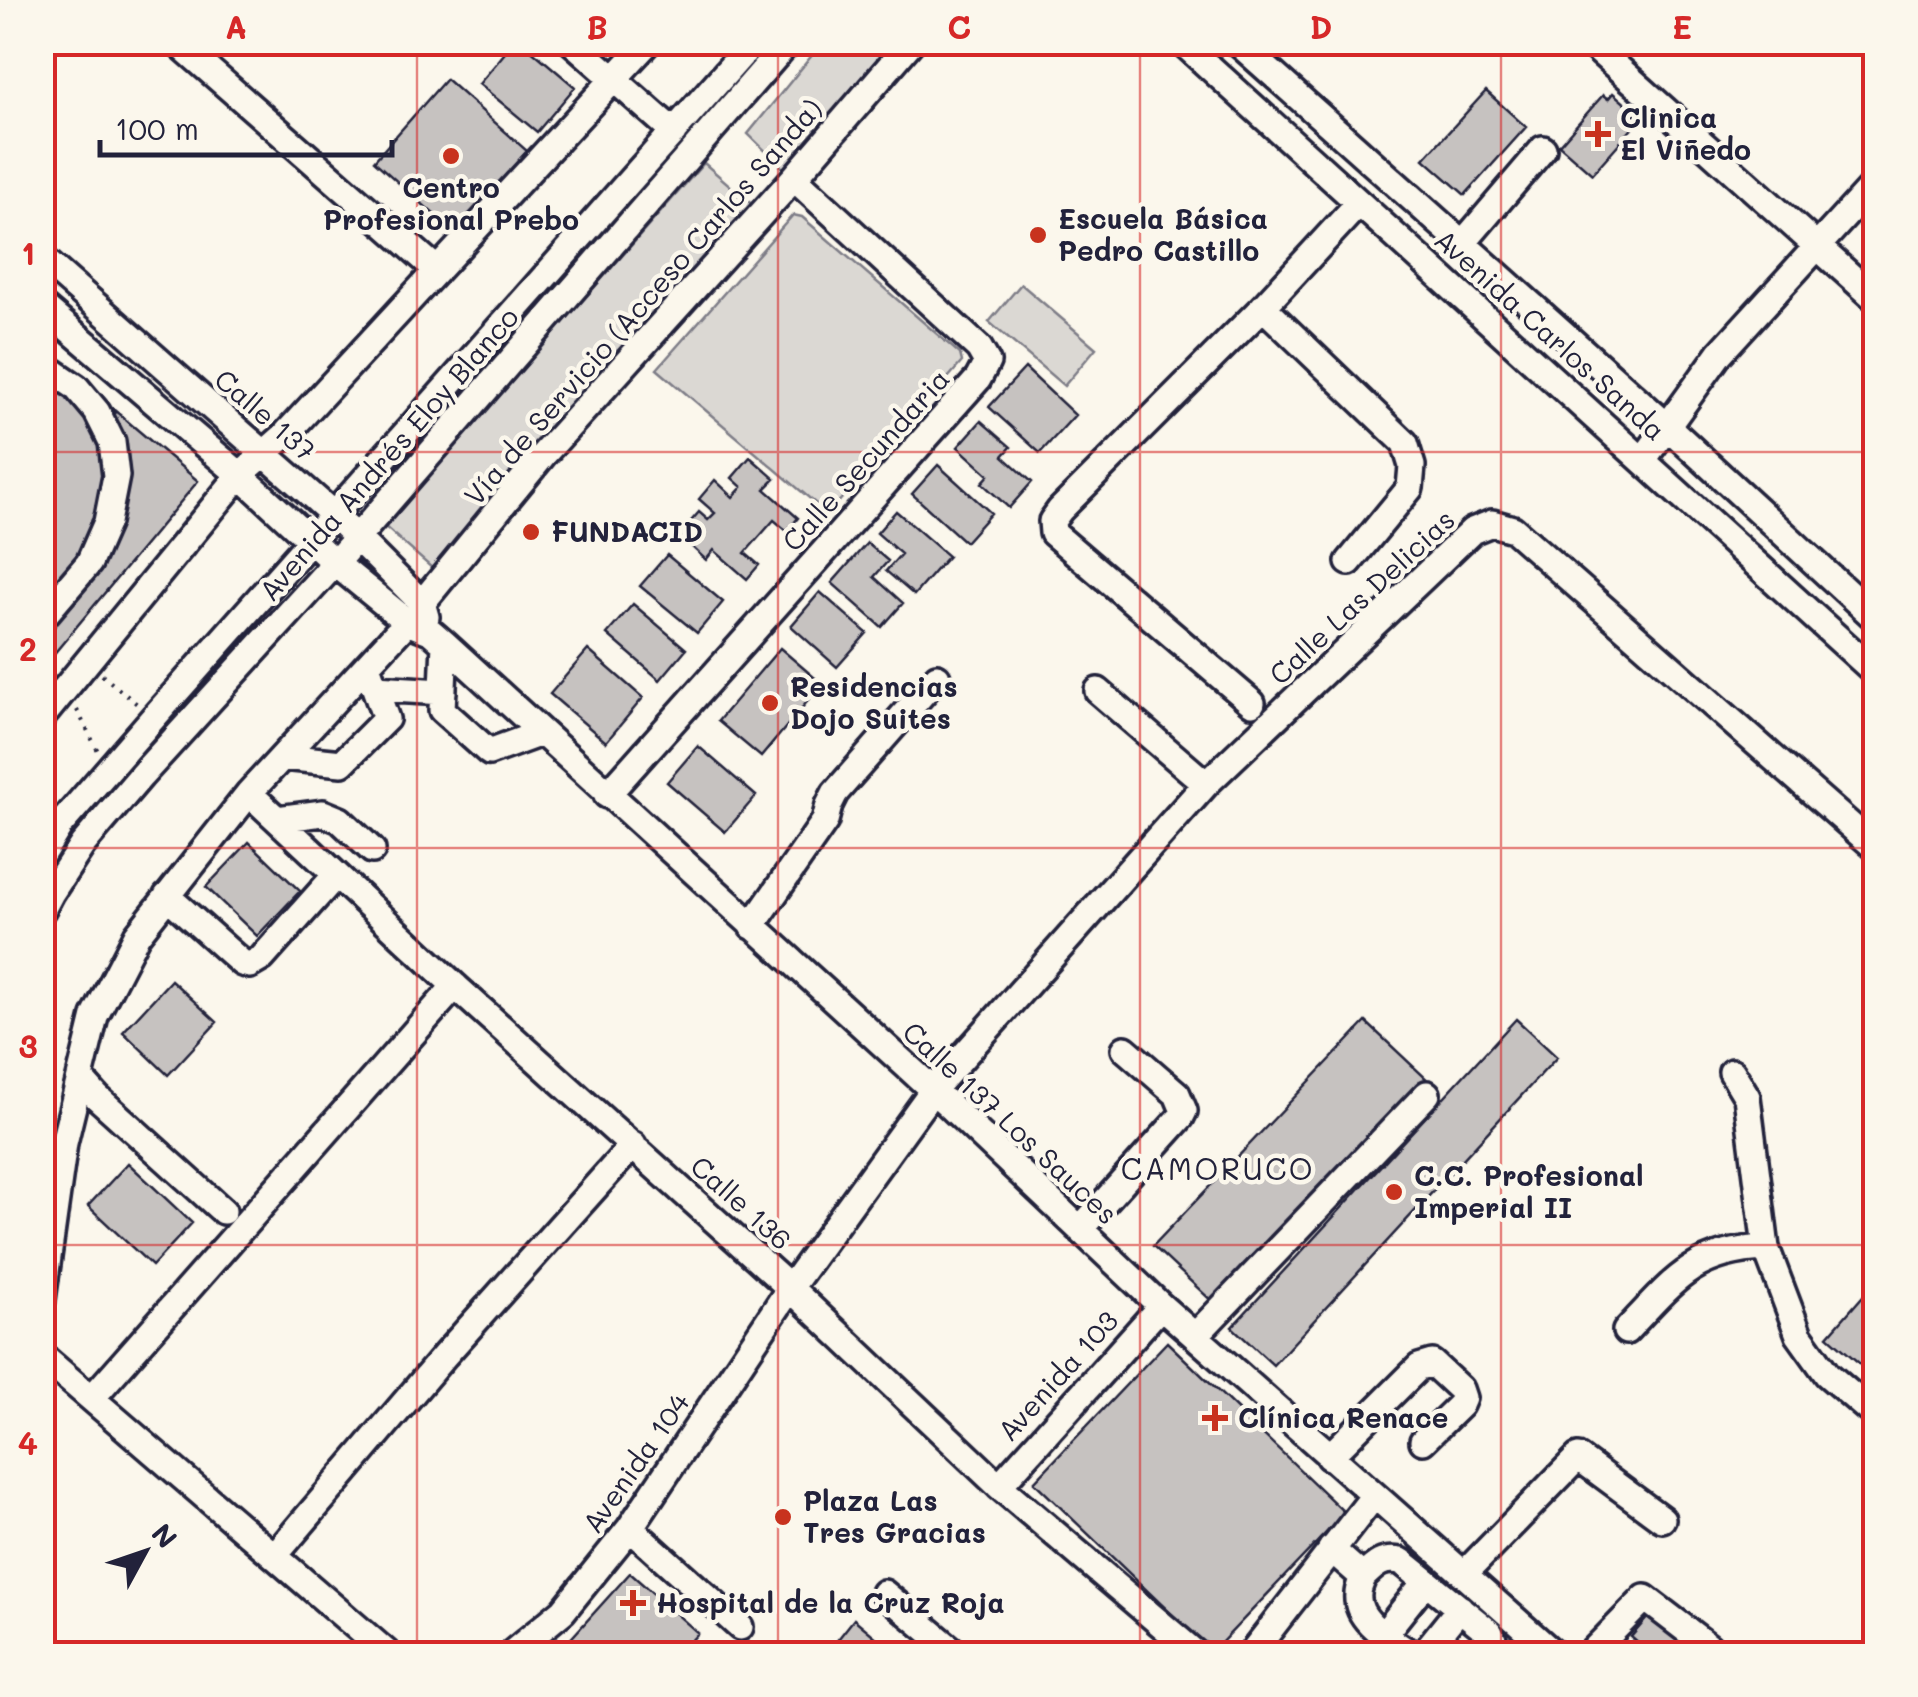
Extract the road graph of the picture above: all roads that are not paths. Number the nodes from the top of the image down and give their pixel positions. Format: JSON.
{"nodes":[{"id":1,"x":177,"y":42,"type":"edge"},
{"id":2,"x":572,"y":42,"type":"edge"},
{"id":3,"x":648,"y":42,"type":"edge"},
{"id":4,"x":753,"y":42,"type":"edge"},
{"id":5,"x":788,"y":42,"type":"edge"},
{"id":6,"x":911,"y":42,"type":"edge"},
{"id":7,"x":1182,"y":42,"type":"edge"},
{"id":8,"x":1237,"y":42,"type":"edge"},
{"id":9,"x":1589,"y":42,"type":"edge"},
{"id":10,"x":615,"y":80,"type":"junction"},
{"id":11,"x":674,"y":132,"type":"junction"},
{"id":12,"x":1544,"y":149,"type":"dead end"},
{"id":13,"x":794,"y":178,"type":"junction"},
{"id":14,"x":1876,"y":182,"type":"edge"},
{"id":15,"x":1360,"y":202,"type":"junction"},
{"id":16,"x":1462,"y":243,"type":"junction"},
{"id":17,"x":1819,"y":247,"type":"junction"},
{"id":18,"x":42,"y":258,"type":"edge"},
{"id":19,"x":437,"y":270,"type":"junction"},
{"id":20,"x":1876,"y":299,"type":"edge"},
{"id":21,"x":42,"y":306,"type":"edge"},
{"id":22,"x":1263,"y":307,"type":"junction"},
{"id":23,"x":42,"y":364,"type":"edge"},
{"id":24,"x":1668,"y":427,"type":"junction"},
{"id":25,"x":263,"y":454,"type":"junction"},
{"id":26,"x":1642,"y":460,"type":"junction"},
{"id":27,"x":240,"y":474,"type":"junction"},
{"id":28,"x":334,"y":515,"type":"junction"},
{"id":29,"x":356,"y":538,"type":"junction"},
{"id":30,"x":309,"y":541,"type":"junction"},
{"id":31,"x":1349,"y":562,"type":"dead end"},
{"id":32,"x":335,"y":563,"type":"junction"},
{"id":33,"x":42,"y":618,"type":"edge"},
{"id":34,"x":1876,"y":618,"type":"edge"},
{"id":35,"x":426,"y":625,"type":"junction"},
{"id":36,"x":1876,"y":674,"type":"edge"},
{"id":37,"x":371,"y":677,"type":"junction"},
{"id":38,"x":938,"y":677,"type":"dead end"},
{"id":39,"x":1098,"y":691,"type":"dead end"},
{"id":40,"x":443,"y":692,"type":"junction"},
{"id":41,"x":1252,"y":703,"type":"dead end"},
{"id":42,"x":42,"y":717,"type":"edge"},
{"id":43,"x":542,"y":734,"type":"junction"},
{"id":44,"x":283,"y":757,"type":"junction"},
{"id":45,"x":1206,"y":784,"type":"junction"},
{"id":46,"x":249,"y":793,"type":"junction"},
{"id":47,"x":608,"y":795,"type":"junction"},
{"id":48,"x":277,"y":819,"type":"junction"},
{"id":49,"x":1876,"y":848,"type":"edge"},
{"id":50,"x":372,"y":850,"type":"dead end"},
{"id":51,"x":42,"y":854,"type":"edge"},
{"id":52,"x":336,"y":875,"type":"junction"},
{"id":53,"x":168,"y":896,"type":"junction"},
{"id":54,"x":42,"y":910,"type":"edge"},
{"id":55,"x":752,"y":926,"type":"junction"},
{"id":56,"x":455,"y":986,"type":"junction"},
{"id":57,"x":1125,"y":1048,"type":"dead end"},
{"id":58,"x":1732,"y":1072,"type":"dead end"},
{"id":59,"x":80,"y":1078,"type":"junction"},
{"id":60,"x":933,"y":1090,"type":"junction"},
{"id":61,"x":1427,"y":1094,"type":"dead end"},
{"id":62,"x":633,"y":1145,"type":"junction"},
{"id":63,"x":223,"y":1211,"type":"dead end"},
{"id":64,"x":1080,"y":1229,"type":"junction"},
{"id":65,"x":1766,"y":1248,"type":"junction"},
{"id":66,"x":790,"y":1288,"type":"junction"},
{"id":67,"x":42,"y":1300,"type":"edge"},
{"id":68,"x":1161,"y":1306,"type":"junction"},
{"id":69,"x":1626,"y":1330,"type":"dead end"},
{"id":70,"x":1195,"y":1336,"type":"junction"},
{"id":71,"x":42,"y":1356,"type":"edge"},
{"id":72,"x":92,"y":1398,"type":"junction"},
{"id":73,"x":1876,"y":1416,"type":"edge"},
{"id":74,"x":1423,"y":1441,"type":"dead end"},
{"id":75,"x":1329,"y":1457,"type":"junction"},
{"id":76,"x":999,"y":1486,"type":"junction"},
{"id":77,"x":1374,"y":1497,"type":"junction"},
{"id":78,"x":1662,"y":1519,"type":"dead end"},
{"id":79,"x":630,"y":1528,"type":"junction"},
{"id":80,"x":1331,"y":1549,"type":"junction"},
{"id":81,"x":275,"y":1555,"type":"junction"},
{"id":82,"x":1464,"y":1573,"type":"junction"},
{"id":83,"x":1363,"y":1578,"type":"junction"},
{"id":84,"x":1426,"y":1581,"type":"junction"},
{"id":85,"x":884,"y":1592,"type":"dead end"},
{"id":86,"x":1460,"y":1608,"type":"junction"},
{"id":87,"x":740,"y":1627,"type":"dead end"},
{"id":88,"x":1384,"y":1634,"type":"junction"},
{"id":89,"x":1709,"y":1646,"type":"dead end"},
{"id":90,"x":388,"y":1654,"type":"edge"},
{"id":91,"x":511,"y":1654,"type":"edge"},
{"id":92,"x":957,"y":1654,"type":"edge"},
{"id":93,"x":1196,"y":1654,"type":"edge"},
{"id":94,"x":1251,"y":1654,"type":"edge"},
{"id":95,"x":1411,"y":1654,"type":"edge"},
{"id":96,"x":1423,"y":1654,"type":"edge"},
{"id":97,"x":1486,"y":1654,"type":"edge"},
{"id":98,"x":1554,"y":1654,"type":"edge"},
{"id":99,"x":1590,"y":1654,"type":"edge"}],
"edges":[{"from":1,"to":19,"type":"street"},
{"from":2,"to":10,"type":"street"},
{"from":3,"to":10,"type":"street"},
{"from":4,"to":11,"type":"street","name":"Avenida Andrés Eloy Blanco"},
{"from":5,"to":29,"type":"street","name":"Avenida Andrés Eloy Blanco"},
{"from":6,"to":13,"type":"street","name":"Vía de Servicio (Acceso Carlos Sanda)"},
{"from":7,"to":15,"type":"street","name":"Avenida Carlos Sanda"},
{"from":8,"to":16,"type":"street","name":"Avenida Carlos Sanda"},
{"from":9,"to":17,"type":"street"},
{"from":10,"to":11,"type":"street"},
{"from":10,"to":19,"type":"street"},
{"from":11,"to":28,"type":"street","name":"Avenida Andrés Eloy Blanco"},
{"from":12,"to":16,"type":"street"},
{"from":13,"to":35,"type":"street","name":"Vía de Servicio (Acceso Carlos Sanda)"},
{"from":13,"to":47,"type":"street","name":"Calle Secundaria"},
{"from":14,"to":17,"type":"street"},
{"from":15,"to":22,"type":"street"},
{"from":15,"to":26,"type":"street","name":"Avenida Carlos Sanda"},
{"from":16,"to":24,"type":"street","name":"Avenida Carlos Sanda"},
{"from":17,"to":20,"type":"street"},
{"from":17,"to":24,"type":"street"},
{"from":18,"to":25,"type":"street","name":"Calle 137"},
{"from":19,"to":25,"type":"street"},
{"from":21,"to":27,"type":"street"},
{"from":22,"to":31,"type":"street"},
{"from":22,"to":41,"type":"street"},
{"from":23,"to":33,"type":"street"},
{"from":24,"to":26,"type":"street"},
{"from":24,"to":34,"type":"street","name":"Avenida Carlos Sanda"},
{"from":25,"to":27,"type":"street"},
{"from":25,"to":28,"type":"street","name":"Calle 137"},
{"from":26,"to":36,"type":"street","name":"Avenida Carlos Sanda"},
{"from":27,"to":30,"type":"street"},
{"from":27,"to":42,"type":"street"},
{"from":28,"to":29,"type":"street","name":"Calle 137"},
{"from":28,"to":30,"type":"street","name":"Avenida Andrés Eloy Blanco"},
{"from":29,"to":32,"type":"street","name":"Avenida Andrés Eloy Blanco"},
{"from":29,"to":35,"type":"street","name":"Calle 137"},
{"from":30,"to":32,"type":"street"},
{"from":30,"to":51,"type":"street","name":"Avenida Andrés Eloy Blanco"},
{"from":32,"to":35,"type":"street"},
{"from":32,"to":54,"type":"street","name":"Avenida Andrés Eloy Blanco"},
{"from":35,"to":37,"type":"street","name":"Vía de Servicio (Acceso Carlos Sanda)"},
{"from":35,"to":40,"type":"street"},
{"from":35,"to":43,"type":"street","name":"Calle 137 Los Sauces"},
{"from":37,"to":40,"type":"street"},
{"from":37,"to":44,"type":"street","name":"Vía de Servicio (Acceso Carlos Sanda)"},
{"from":37,"to":44,"type":"street"},
{"from":38,"to":55,"type":"street"},
{"from":39,"to":45,"type":"street"},
{"from":40,"to":43,"type":"street"},
{"from":43,"to":47,"type":"street","name":"Calle 137 Los Sauces"},
{"from":44,"to":46,"type":"street","name":"Vía de Servicio (Acceso Carlos Sanda)"},
{"from":45,"to":49,"type":"street","name":"Calle Las Delicias"},
{"from":45,"to":60,"type":"street","name":"Calle Las Delicias"},
{"from":46,"to":48,"type":"street","name":"Calle 136"},
{"from":46,"to":53,"type":"street","name":"Vía de Servicio (Acceso Carlos Sanda)"},
{"from":47,"to":55,"type":"street","name":"Calle 137 Los Sauces"},
{"from":48,"to":50,"type":"street"},
{"from":48,"to":52,"type":"street","name":"Calle 136"},
{"from":52,"to":53,"type":"street"},
{"from":52,"to":56,"type":"street","name":"Calle 136"},
{"from":53,"to":59,"type":"street","name":"Vía de Servicio (Acceso Carlos Sanda)"},
{"from":55,"to":60,"type":"street","name":"Calle 137 Los Sauces"},
{"from":56,"to":62,"type":"street","name":"Calle 136"},
{"from":56,"to":72,"type":"street"},
{"from":57,"to":64,"type":"street"},
{"from":58,"to":65,"type":"street"},
{"from":59,"to":63,"type":"street"},
{"from":59,"to":67,"type":"street","name":"Vía de Servicio (Acceso Carlos Sanda)"},
{"from":60,"to":64,"type":"street","name":"Calle 137 Los Sauces"},
{"from":60,"to":66,"type":"street","name":"Avenida 104"},
{"from":61,"to":70,"type":"street"},
{"from":62,"to":66,"type":"street","name":"Calle 136"},
{"from":62,"to":81,"type":"street"},
{"from":64,"to":68,"type":"street","name":"Calle 137 Los Sauces"},
{"from":65,"to":69,"type":"street"},
{"from":65,"to":73,"type":"street"},
{"from":66,"to":76,"type":"street","name":"Calle 136"},
{"from":66,"to":79,"type":"street","name":"Avenida 104"},
{"from":68,"to":70,"type":"street","name":"Calle 137 Los Sauces"},
{"from":68,"to":76,"type":"street","name":"Avenida 103"},
{"from":70,"to":75,"type":"street","name":"Calle 137 Los Sauces"},
{"from":71,"to":72,"type":"street"},
{"from":72,"to":81,"type":"street"},
{"from":74,"to":75,"type":"street"},
{"from":75,"to":77,"type":"street","name":"Calle 137 Los Sauces"},
{"from":76,"to":93,"type":"street","name":"Calle 136"},
{"from":77,"to":80,"type":"street"},
{"from":77,"to":82,"type":"street","name":"Calle 137 Los Sauces"},
{"from":78,"to":82,"type":"street"},
{"from":79,"to":87,"type":"street"},
{"from":79,"to":91,"type":"street","name":"Avenida 104"},
{"from":80,"to":83,"type":"street"},
{"from":80,"to":94,"type":"street"},
{"from":81,"to":90,"type":"street"},
{"from":82,"to":98,"type":"street","name":"Calle 137 Los Sauces"},
{"from":83,"to":84,"type":"street"},
{"from":83,"to":88,"type":"street"},
{"from":84,"to":86,"type":"street"},
{"from":84,"to":88,"type":"street"},
{"from":85,"to":92,"type":"street"},
{"from":86,"to":96,"type":"street"},
{"from":86,"to":97,"type":"street"},
{"from":88,"to":95,"type":"street"},
{"from":89,"to":99,"type":"street"}]}
